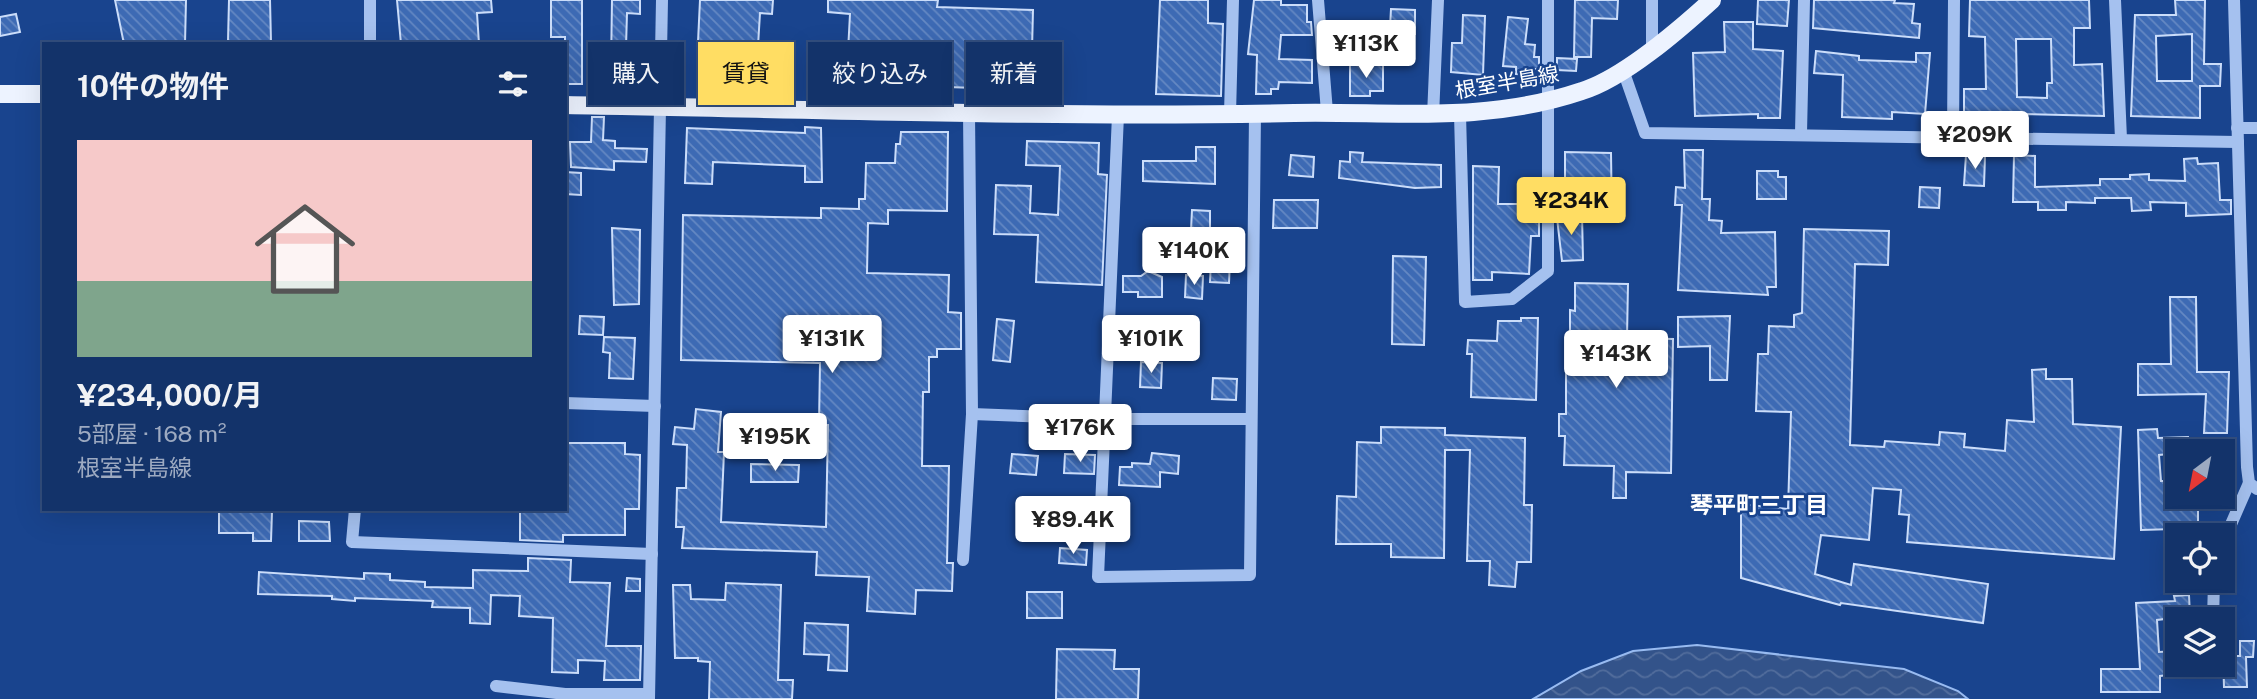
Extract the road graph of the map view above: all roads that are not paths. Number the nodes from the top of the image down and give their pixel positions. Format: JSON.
{"nodes":[{"id":1,"x":370,"y":0,"type":"edge"},
{"id":2,"x":663,"y":0,"type":"edge"},
{"id":3,"x":1233,"y":0,"type":"edge"},
{"id":4,"x":1318,"y":0,"type":"edge"},
{"id":5,"x":1438,"y":0,"type":"edge"},
{"id":6,"x":1548,"y":0,"type":"edge"},
{"id":7,"x":1652,"y":0,"type":"edge"},
{"id":8,"x":1712,"y":0,"type":"edge"},
{"id":9,"x":1804,"y":0,"type":"edge"},
{"id":10,"x":1954,"y":0,"type":"edge"},
{"id":11,"x":2115,"y":0,"type":"edge"},
{"id":12,"x":2234,"y":0,"type":"edge"},
{"id":13,"x":370,"y":42,"type":"edge"},
{"id":14,"x":1652,"y":48,"type":"junction"},
{"id":15,"x":1623,"y":70,"type":"junction"},
{"id":16,"x":0,"y":93,"type":"edge"},
{"id":17,"x":42,"y":94,"type":"edge"},
{"id":18,"x":1547,"y":101,"type":"junction"},
{"id":19,"x":567,"y":105,"type":"edge"},
{"id":20,"x":663,"y":107,"type":"junction"},
{"id":21,"x":1327,"y":112,"type":"junction"},
{"id":22,"x":968,"y":113,"type":"junction"},
{"id":23,"x":1230,"y":114,"type":"junction"},
{"id":24,"x":1255,"y":114,"type":"junction"},
{"id":25,"x":1460,"y":114,"type":"junction"},
{"id":26,"x":1118,"y":115,"type":"junction"},
{"id":27,"x":1433,"y":116,"type":"junction"},
{"id":28,"x":2257,"y":128,"type":"edge"},
{"id":29,"x":1801,"y":133,"type":"junction"},
{"id":30,"x":2238,"y":135,"type":"junction"},
{"id":31,"x":1954,"y":136,"type":"junction"},
{"id":32,"x":2121,"y":139,"type":"junction"},
{"id":33,"x":567,"y":403,"type":"edge"},
{"id":34,"x":655,"y":406,"type":"junction"},
{"id":35,"x":972,"y":414,"type":"junction"},
{"id":36,"x":1106,"y":419,"type":"junction"},
{"id":37,"x":1251,"y":419,"type":"junction"},
{"id":38,"x":2253,"y":486,"type":"edge"},
{"id":39,"x":355,"y":511,"type":"edge"},
{"id":40,"x":2234,"y":523,"type":"edge"},
{"id":41,"x":652,"y":554,"type":"junction"},
{"id":42,"x":962,"y":560,"type":"dead end"},
{"id":43,"x":496,"y":687,"type":"dead end"},
{"id":44,"x":649,"y":696,"type":"edge"}],
"edges":[{"from":1,"to":13,"type":"street"},
{"from":2,"to":20,"type":"street"},
{"from":3,"to":23,"type":"street"},
{"from":4,"to":21,"type":"street"},
{"from":5,"to":27,"type":"street"},
{"from":6,"to":18,"type":"street"},
{"from":7,"to":14,"type":"street"},
{"from":8,"to":14,"type":"main road","name":"根室半島線"},
{"from":9,"to":29,"type":"street"},
{"from":10,"to":31,"type":"street"},
{"from":11,"to":32,"type":"street"},
{"from":12,"to":30,"type":"street"},
{"from":14,"to":15,"type":"main road","name":"根室半島線"},
{"from":15,"to":18,"type":"main road","name":"根室半島線"},
{"from":15,"to":29,"type":"street"},
{"from":16,"to":17,"type":"main road"},
{"from":18,"to":25,"type":"main road","name":"根室半島線"},
{"from":18,"to":25,"type":"street"},
{"from":19,"to":20,"type":"main road","name":"根室半島線"},
{"from":20,"to":22,"type":"main road","name":"根室半島線"},
{"from":20,"to":34,"type":"street"},
{"from":21,"to":24,"type":"main road","name":"根室半島線"},
{"from":21,"to":27,"type":"main road","name":"根室半島線"},
{"from":22,"to":26,"type":"main road","name":"根室半島線"},
{"from":22,"to":35,"type":"street"},
{"from":23,"to":24,"type":"main road","name":"根室半島線"},
{"from":23,"to":26,"type":"main road","name":"根室半島線"},
{"from":24,"to":37,"type":"street"},
{"from":25,"to":27,"type":"main road","name":"根室半島線"},
{"from":26,"to":36,"type":"street"},
{"from":28,"to":30,"type":"street"},
{"from":29,"to":31,"type":"street"},
{"from":30,"to":32,"type":"street"},
{"from":30,"to":38,"type":"street"},
{"from":31,"to":32,"type":"street"},
{"from":33,"to":34,"type":"street"},
{"from":34,"to":41,"type":"street"},
{"from":35,"to":36,"type":"street"},
{"from":35,"to":42,"type":"street"},
{"from":36,"to":37,"type":"street"},
{"from":36,"to":37,"type":"street"},
{"from":38,"to":40,"type":"street"},
{"from":39,"to":41,"type":"street"},
{"from":41,"to":44,"type":"street"},
{"from":43,"to":44,"type":"street"}]}
